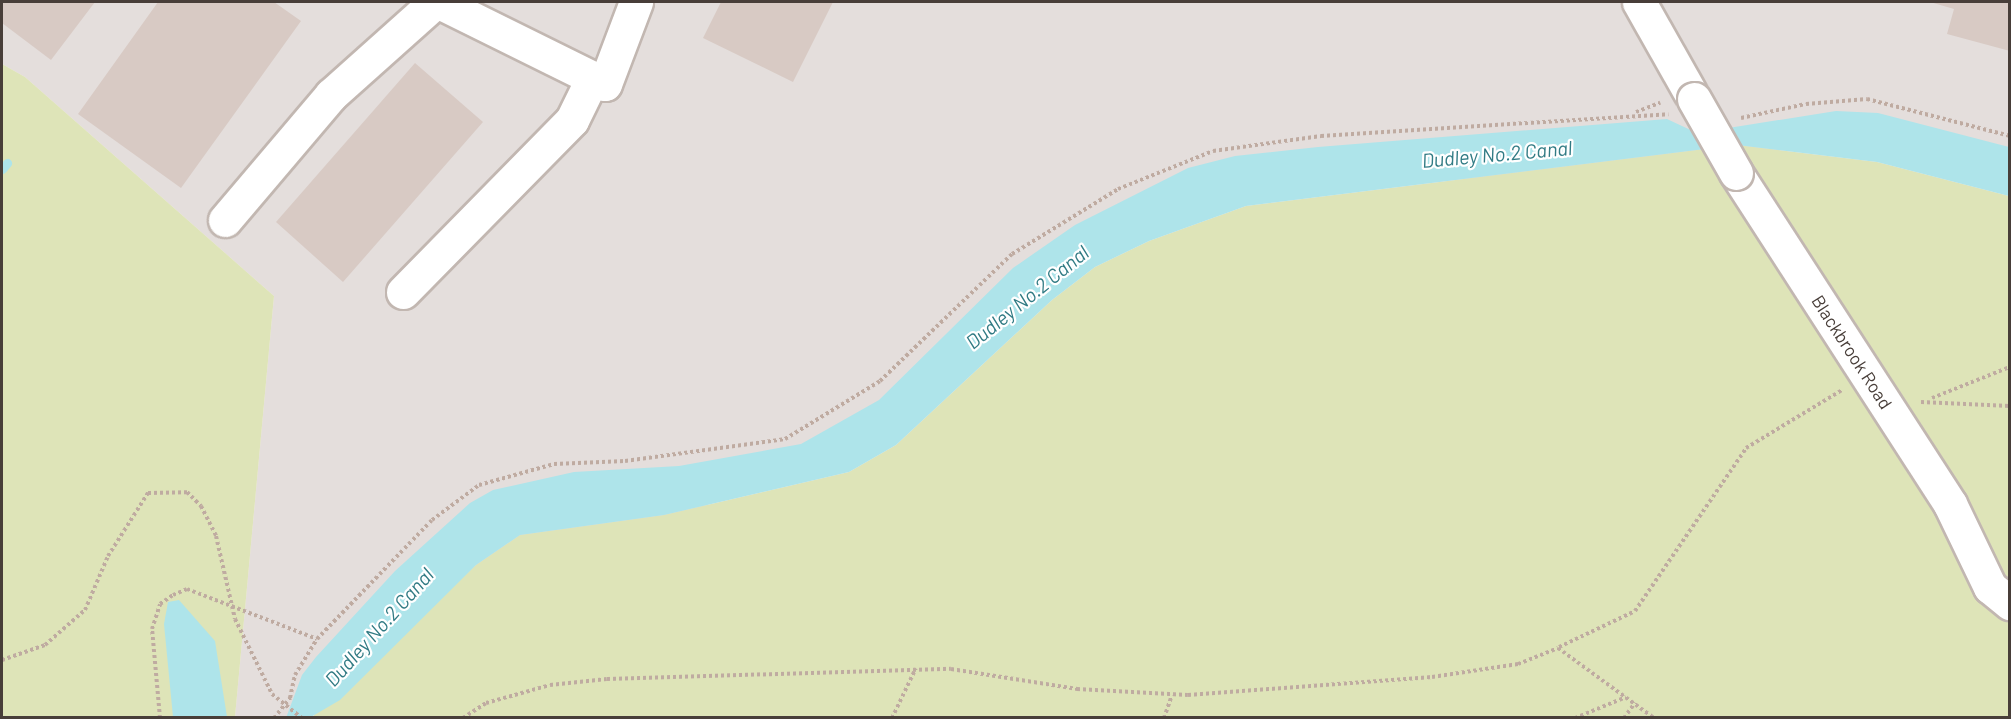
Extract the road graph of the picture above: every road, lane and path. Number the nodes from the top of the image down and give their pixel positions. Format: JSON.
{"nodes":[{"id":1,"x":435,"y":2,"type":"edge"},
{"id":2,"x":440,"y":2,"type":"edge"},
{"id":3,"x":636,"y":2,"type":"edge"},
{"id":4,"x":1639,"y":2,"type":"edge"},
{"id":5,"x":592,"y":79,"type":"junction"},
{"id":6,"x":1687,"y":103,"type":"junction"},
{"id":7,"x":1728,"y":121,"type":"dead end"},
{"id":8,"x":2010,"y":136,"type":"edge"},
{"id":9,"x":225,"y":220,"type":"dead end"},
{"id":10,"x":403,"y":292,"type":"dead end"},
{"id":11,"x":2010,"y":367,"type":"edge"},
{"id":12,"x":1868,"y":378,"type":"junction"},
{"id":13,"x":1928,"y":399,"type":"junction"},
{"id":14,"x":2010,"y":406,"type":"edge"},
{"id":15,"x":1892,"y":415,"type":"junction"},
{"id":16,"x":2010,"y":603,"type":"edge"},
{"id":17,"x":232,"y":606,"type":"junction"},
{"id":18,"x":317,"y":639,"type":"junction"},
{"id":19,"x":1558,"y":648,"type":"junction"},
{"id":20,"x":2,"y":660,"type":"edge"},
{"id":21,"x":916,"y":668,"type":"junction"},
{"id":22,"x":1172,"y":694,"type":"junction"},
{"id":23,"x":1626,"y":697,"type":"junction"},
{"id":24,"x":1635,"y":703,"type":"junction"},
{"id":25,"x":159,"y":717,"type":"edge"},
{"id":26,"x":274,"y":717,"type":"edge"},
{"id":27,"x":302,"y":717,"type":"edge"},
{"id":28,"x":463,"y":717,"type":"edge"},
{"id":29,"x":893,"y":717,"type":"edge"},
{"id":30,"x":1164,"y":717,"type":"edge"},
{"id":31,"x":1575,"y":717,"type":"edge"},
{"id":32,"x":1624,"y":717,"type":"edge"},
{"id":33,"x":1654,"y":717,"type":"edge"}],
"edges":[{"from":1,"to":9,"type":"street"},
{"from":2,"to":5,"type":"street"},
{"from":3,"to":5,"type":"street"},
{"from":4,"to":6,"type":"street","name":"Blackbrook Road"},
{"from":5,"to":10,"type":"street"},
{"from":6,"to":12,"type":"street","name":"Blackbrook Road","bridge":true},
{"from":6,"to":18,"type":"path"},
{"from":7,"to":8,"type":"path"},
{"from":11,"to":13,"type":"path"},
{"from":12,"to":15,"type":"street","name":"Blackbrook Road"},
{"from":12,"to":19,"type":"path"},
{"from":13,"to":14,"type":"path"},
{"from":13,"to":15,"type":"path"},
{"from":15,"to":16,"type":"street","name":"Blackbrook Road"},
{"from":17,"to":18,"type":"path"},
{"from":17,"to":20,"type":"path"},
{"from":17,"to":25,"type":"path"},
{"from":17,"to":27,"type":"path","bridge":true},
{"from":18,"to":26,"type":"path"},
{"from":19,"to":22,"type":"path"},
{"from":19,"to":23,"type":"path"},
{"from":21,"to":22,"type":"path"},
{"from":21,"to":28,"type":"path"},
{"from":21,"to":29,"type":"path"},
{"from":22,"to":30,"type":"path"},
{"from":23,"to":24,"type":"path"},
{"from":23,"to":31,"type":"path"},
{"from":24,"to":32,"type":"path"},
{"from":24,"to":33,"type":"path"}]}
